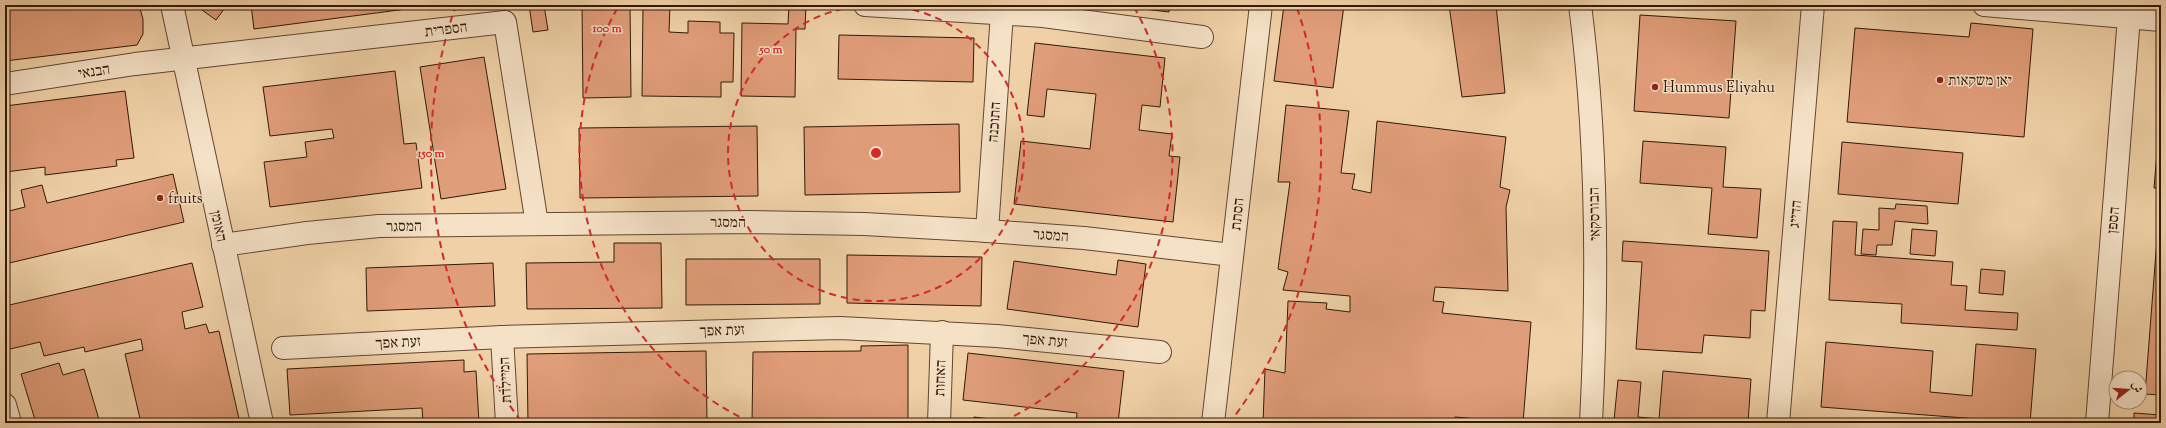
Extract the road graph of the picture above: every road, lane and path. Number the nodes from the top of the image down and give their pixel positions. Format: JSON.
{"nodes":[{"id":1,"x":172,"y":5,"type":"edge"},
{"id":2,"x":864,"y":5,"type":"edge"},
{"id":3,"x":1261,"y":5,"type":"edge"},
{"id":4,"x":1580,"y":5,"type":"edge"},
{"id":5,"x":1812,"y":5,"type":"edge"},
{"id":6,"x":1984,"y":5,"type":"edge"},
{"id":7,"x":1002,"y":13,"type":"junction"},
{"id":8,"x":2129,"y":17,"type":"junction"},
{"id":9,"x":2161,"y":20,"type":"edge"},
{"id":10,"x":1202,"y":37,"type":"dead end"},
{"id":11,"x":183,"y":59,"type":"junction"},
{"id":12,"x":5,"y":84,"type":"edge"},
{"id":13,"x":537,"y":224,"type":"junction"},
{"id":14,"x":986,"y":231,"type":"junction"},
{"id":15,"x":223,"y":245,"type":"junction"},
{"id":16,"x":1232,"y":255,"type":"junction"},
{"id":17,"x":942,"y":332,"type":"junction"},
{"id":18,"x":502,"y":337,"type":"junction"},
{"id":19,"x":283,"y":348,"type":"dead end"},
{"id":20,"x":1160,"y":352,"type":"dead end"},
{"id":21,"x":5,"y":405,"type":"edge"},
{"id":22,"x":10,"y":423,"type":"edge"},
{"id":23,"x":262,"y":423,"type":"edge"},
{"id":24,"x":507,"y":423,"type":"edge"},
{"id":25,"x":939,"y":423,"type":"edge"},
{"id":26,"x":1213,"y":423,"type":"edge"},
{"id":27,"x":1591,"y":423,"type":"edge"},
{"id":28,"x":1778,"y":423,"type":"edge"},
{"id":29,"x":2097,"y":423,"type":"edge"}],
"edges":[{"from":1,"to":11,"type":"street","name":"האומן"},
{"from":2,"to":7,"type":"street"},
{"from":3,"to":16,"type":"street","name":"הסתת"},
{"from":4,"to":27,"type":"street","name":"הבורסקאי"},
{"from":5,"to":28,"type":"street","name":"הדייג"},
{"from":6,"to":8,"type":"street"},
{"from":7,"to":10,"type":"street"},
{"from":7,"to":14,"type":"street","name":"התוכנה"},
{"from":8,"to":9,"type":"street"},
{"from":8,"to":29,"type":"street","name":"הספן"},
{"from":11,"to":12,"type":"street","name":"הבנאי"},
{"from":11,"to":13,"type":"street","name":"הספרית"},
{"from":11,"to":15,"type":"street","name":"האומן"},
{"from":13,"to":14,"type":"street","name":"המסגר"},
{"from":13,"to":15,"type":"street","name":"המסגר"},
{"from":14,"to":16,"type":"street","name":"המסגר"},
{"from":15,"to":23,"type":"street","name":"האומן"},
{"from":16,"to":26,"type":"street","name":"הסתת"},
{"from":17,"to":18,"type":"street","name":"זעת אפך"},
{"from":17,"to":20,"type":"street","name":"זעת אפך"},
{"from":17,"to":25,"type":"street","name":"האחות"},
{"from":18,"to":19,"type":"street","name":"זעת אפך"},
{"from":18,"to":24,"type":"street","name":"המיילדת"},
{"from":21,"to":22,"type":"street"}]}
